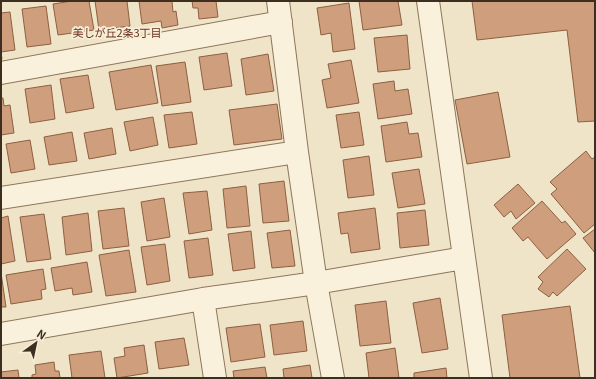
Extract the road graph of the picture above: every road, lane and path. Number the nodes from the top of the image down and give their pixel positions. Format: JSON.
{"nodes":[{"id":1,"x":428,"y":1,"type":"edge"},
{"id":2,"x":280,"y":11,"type":"edge"},
{"id":3,"x":1,"y":73,"type":"edge"},
{"id":4,"x":297,"y":152,"type":"junction"},
{"id":5,"x":1,"y":198,"type":"edge"},
{"id":6,"x":464,"y":258,"type":"junction"},
{"id":7,"x":316,"y":283,"type":"junction"},
{"id":8,"x":203,"y":299,"type":"junction"},
{"id":9,"x":1,"y":334,"type":"edge"},
{"id":10,"x":215,"y":378,"type":"edge"},
{"id":11,"x":333,"y":378,"type":"edge"},
{"id":12,"x":481,"y":378,"type":"edge"}],
"edges":[{"from":1,"to":6,"type":"street"},
{"from":2,"to":3,"type":"street"},
{"from":2,"to":4,"type":"street"},
{"from":4,"to":5,"type":"street"},
{"from":4,"to":7,"type":"street"},
{"from":6,"to":7,"type":"street"},
{"from":6,"to":12,"type":"street"},
{"from":7,"to":8,"type":"street"},
{"from":7,"to":11,"type":"street"},
{"from":8,"to":9,"type":"street"},
{"from":8,"to":10,"type":"street"}]}
